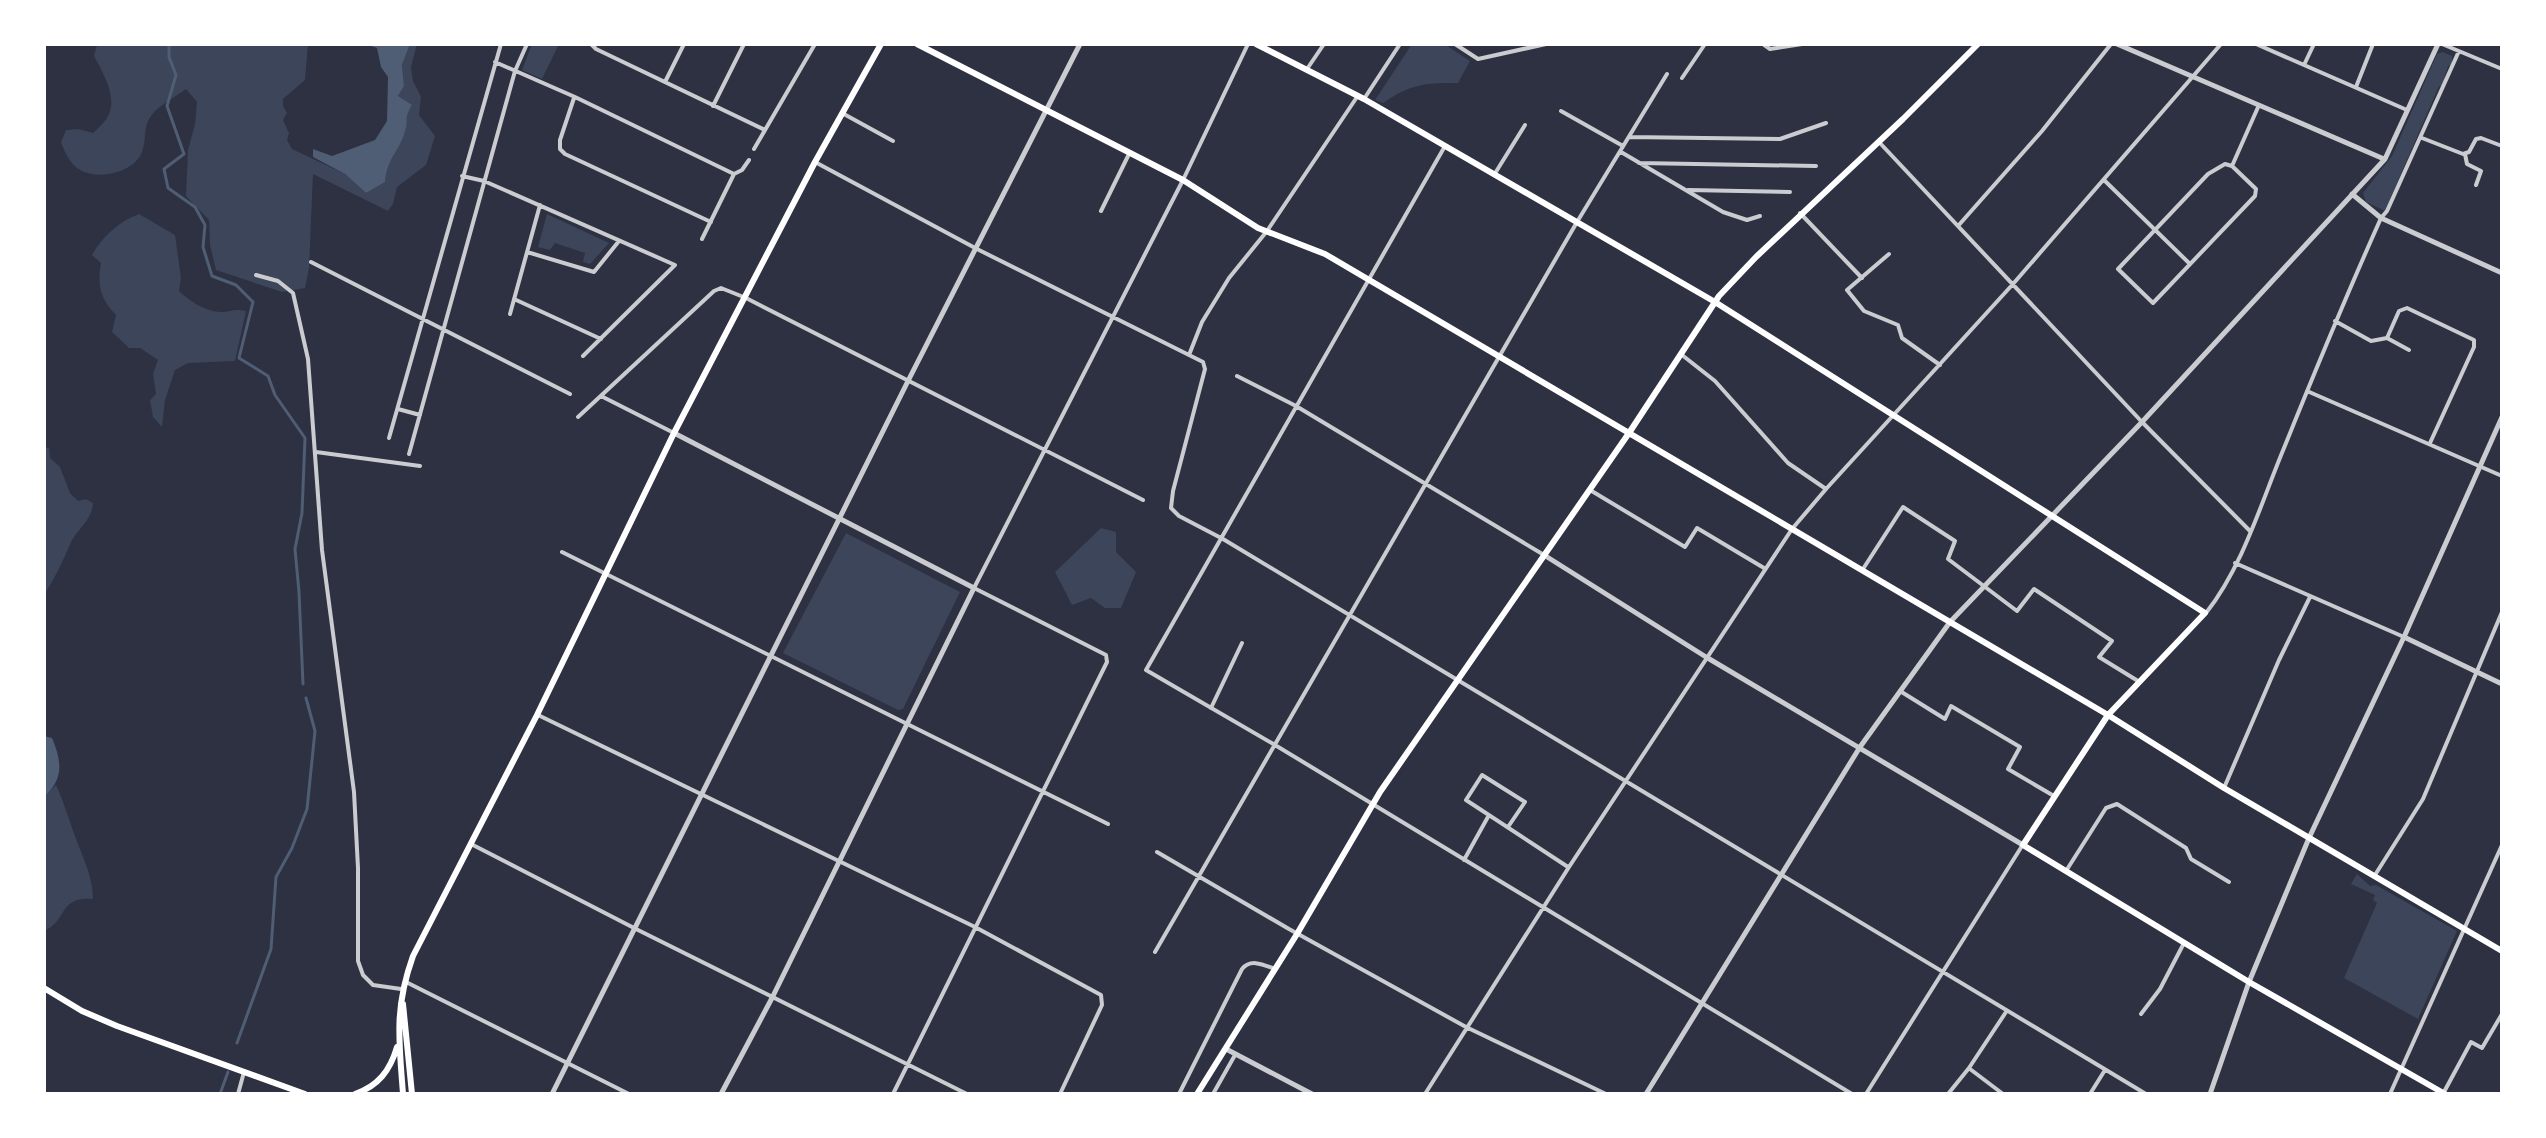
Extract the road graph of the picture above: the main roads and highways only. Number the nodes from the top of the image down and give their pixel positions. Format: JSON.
{"nodes":[{"id":1,"x":881,"y":44,"type":"edge"},
{"id":2,"x":917,"y":44,"type":"edge"},
{"id":3,"x":1256,"y":44,"type":"edge"},
{"id":4,"x":1978,"y":44,"type":"edge"},
{"id":5,"x":1715,"y":302,"type":"junction"},
{"id":6,"x":1629,"y":433,"type":"junction"},
{"id":7,"x":2108,"y":715,"type":"junction"},
{"id":8,"x":2502,"y":951,"type":"edge"},
{"id":9,"x":44,"y":988,"type":"edge"},
{"id":10,"x":402,"y":990,"type":"junction"},
{"id":11,"x":398,"y":1040,"type":"junction"},
{"id":12,"x":305,"y":1094,"type":"edge"},
{"id":13,"x":355,"y":1094,"type":"edge"},
{"id":14,"x":403,"y":1094,"type":"edge"},
{"id":15,"x":412,"y":1094,"type":"edge"},
{"id":16,"x":1197,"y":1094,"type":"edge"},
{"id":17,"x":2444,"y":1094,"type":"edge"}],
"edges":[{"from":1,"to":10,"type":"main road"},
{"from":2,"to":6,"type":"main road"},
{"from":3,"to":5,"type":"main road"},
{"from":4,"to":5,"type":"main road"},
{"from":5,"to":6,"type":"main road"},
{"from":5,"to":7,"type":"main road"},
{"from":6,"to":7,"type":"main road"},
{"from":6,"to":16,"type":"main road"},
{"from":7,"to":8,"type":"main road"},
{"from":7,"to":17,"type":"main road"},
{"from":9,"to":12,"type":"main road"},
{"from":10,"to":11,"type":"main road"},
{"from":10,"to":15,"type":"main road"},
{"from":11,"to":13,"type":"main road"},
{"from":11,"to":14,"type":"main road"}]}
